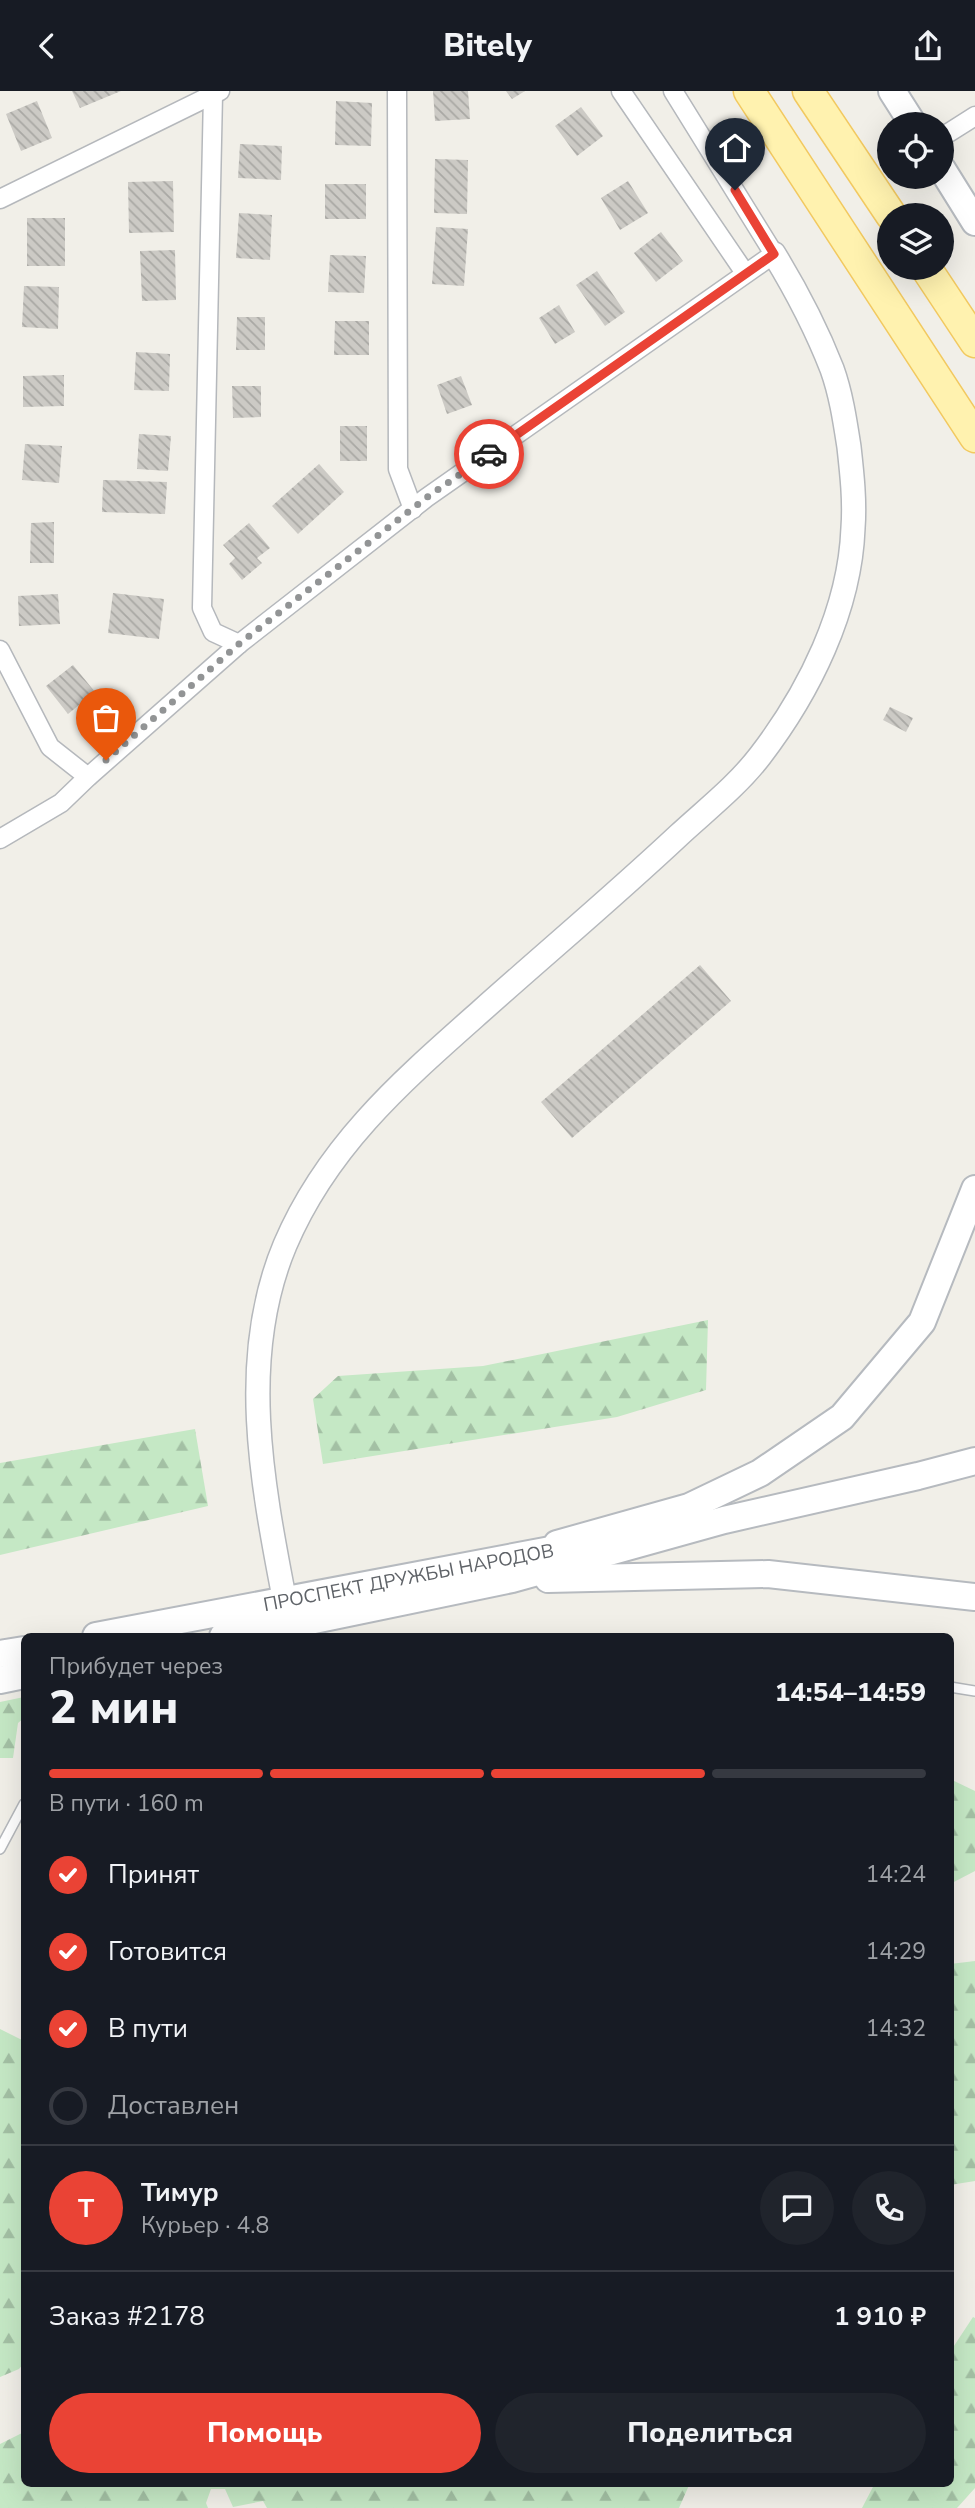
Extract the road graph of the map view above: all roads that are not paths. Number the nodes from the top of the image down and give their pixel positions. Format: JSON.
{"nodes":[{"id":1,"x":397,"y":91,"type":"edge"},
{"id":2,"x":621,"y":91,"type":"edge"},
{"id":3,"x":673,"y":91,"type":"edge"},
{"id":4,"x":749,"y":91,"type":"edge"},
{"id":5,"x":808,"y":91,"type":"edge"},
{"id":6,"x":892,"y":91,"type":"edge"},
{"id":7,"x":217,"y":92,"type":"edge"},
{"id":8,"x":905,"y":112,"type":"edge"},
{"id":9,"x":975,"y":116,"type":"edge"},
{"id":10,"x":954,"y":129,"type":"edge"},
{"id":11,"x":954,"y":188,"type":"edge"},
{"id":12,"x":0,"y":199,"type":"edge"},
{"id":13,"x":883,"y":203,"type":"edge"},
{"id":14,"x":975,"y":222,"type":"edge"},
{"id":15,"x":774,"y":254,"type":"junction"},
{"id":16,"x":745,"y":273,"type":"junction"},
{"id":17,"x":934,"y":280,"type":"edge"},
{"id":18,"x":975,"y":342,"type":"edge"},
{"id":19,"x":972,"y":434,"type":"edge"},
{"id":20,"x":413,"y":509,"type":"junction"},
{"id":21,"x":239,"y":644,"type":"junction"},
{"id":22,"x":0,"y":650,"type":"edge"},
{"id":23,"x":88,"y":777,"type":"junction"},
{"id":24,"x":0,"y":839,"type":"edge"},
{"id":25,"x":975,"y":1189,"type":"edge"},
{"id":26,"x":975,"y":1461,"type":"edge"},
{"id":27,"x":510,"y":1568,"type":"junction"},
{"id":28,"x":975,"y":1597,"type":"edge"},
{"id":29,"x":289,"y":1621,"type":"edge"},
{"id":30,"x":135,"y":1633,"type":"edge"},
{"id":31,"x":236,"y":1633,"type":"edge"},
{"id":32,"x":21,"y":1650,"type":"edge"},
{"id":33,"x":0,"y":1654,"type":"edge"},
{"id":34,"x":21,"y":1676,"type":"edge"},
{"id":35,"x":0,"y":1679,"type":"edge"},
{"id":36,"x":954,"y":1688,"type":"edge"},
{"id":37,"x":975,"y":1691,"type":"edge"},
{"id":38,"x":21,"y":1810,"type":"edge"},
{"id":39,"x":0,"y":1849,"type":"edge"}],
"edges":[{"from":1,"to":20,"type":"street"},
{"from":2,"to":16,"type":"street"},
{"from":3,"to":15,"type":"street"},
{"from":4,"to":19,"type":"main road"},
{"from":5,"to":13,"type":"main road"},
{"from":6,"to":8,"type":"main road"},
{"from":7,"to":12,"type":"street"},
{"from":7,"to":21,"type":"street"},
{"from":9,"to":10,"type":"street"},
{"from":11,"to":14,"type":"main road"},
{"from":15,"to":16,"type":"street"},
{"from":15,"to":29,"type":"street"},
{"from":16,"to":20,"type":"street"},
{"from":17,"to":18,"type":"main road"},
{"from":20,"to":21,"type":"street"},
{"from":21,"to":23,"type":"street"},
{"from":22,"to":23,"type":"street"},
{"from":23,"to":24,"type":"street"},
{"from":25,"to":27,"type":"main road"},
{"from":26,"to":27,"type":"main road","name":"ПРОСПЕКТ ДРУЖБЫ НАРОДОВ"},
{"from":27,"to":28,"type":"main road"},
{"from":27,"to":29,"type":"main road","name":"ПРОСПЕКТ ДРУЖБЫ НАРОДОВ"},
{"from":29,"to":30,"type":"main road","name":"ПРОСПЕКТ ДРУЖБЫ НАРОДОВ"},
{"from":29,"to":31,"type":"main road","name":"ПРОСПЕКТ ДРУЖБЫ НАРОДОВ"},
{"from":32,"to":33,"type":"main road"},
{"from":34,"to":35,"type":"main road"},
{"from":36,"to":37,"type":"lane"},
{"from":38,"to":39,"type":"lane"}]}
